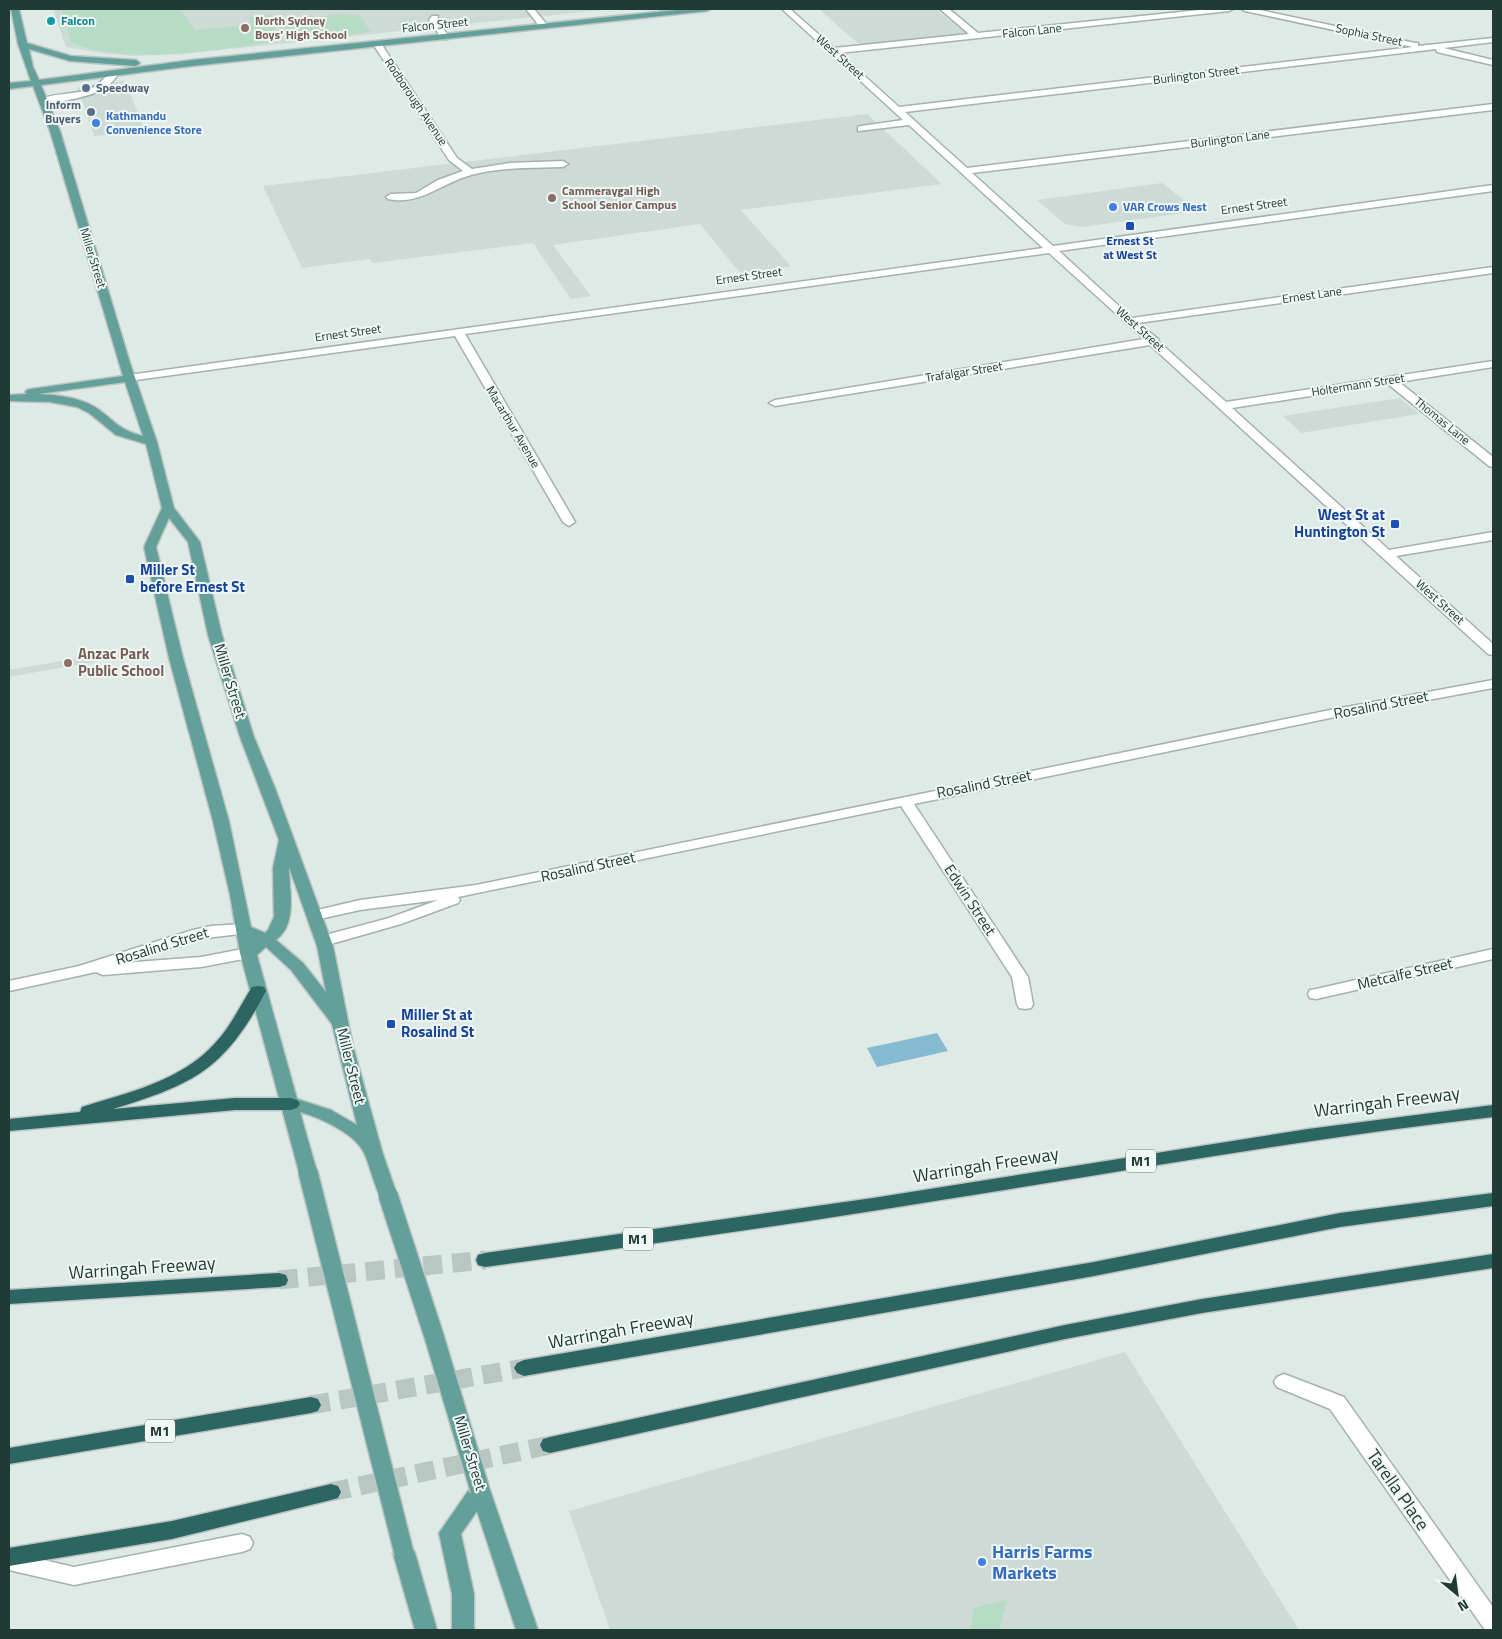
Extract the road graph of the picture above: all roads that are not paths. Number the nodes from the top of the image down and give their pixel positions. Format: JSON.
{"nodes":[{"id":1,"x":15,"y":9,"type":"edge"},
{"id":2,"x":530,"y":9,"type":"edge"},
{"id":3,"x":707,"y":9,"type":"edge"},
{"id":4,"x":786,"y":9,"type":"edge"},
{"id":5,"x":944,"y":9,"type":"edge"},
{"id":6,"x":1229,"y":9,"type":"edge"},
{"id":7,"x":1245,"y":9,"type":"edge"},
{"id":8,"x":9,"y":17,"type":"edge"},
{"id":9,"x":435,"y":18,"type":"dead end"},
{"id":10,"x":544,"y":26,"type":"junction"},
{"id":11,"x":445,"y":37,"type":"junction"},
{"id":12,"x":977,"y":37,"type":"junction"},
{"id":13,"x":1493,"y":40,"type":"edge"},
{"id":14,"x":22,"y":44,"type":"junction"},
{"id":15,"x":377,"y":44,"type":"junction"},
{"id":16,"x":1426,"y":47,"type":"junction"},
{"id":17,"x":834,"y":51,"type":"junction"},
{"id":18,"x":1493,"y":62,"type":"edge"},
{"id":19,"x":192,"y":63,"type":"junction"},
{"id":20,"x":166,"y":66,"type":"junction"},
{"id":21,"x":115,"y":73,"type":"junction"},
{"id":22,"x":9,"y":78,"type":"edge"},
{"id":23,"x":34,"y":79,"type":"junction"},
{"id":24,"x":9,"y":86,"type":"edge"},
{"id":25,"x":44,"y":100,"type":"junction"},
{"id":26,"x":1493,"y":107,"type":"edge"},
{"id":27,"x":899,"y":110,"type":"junction"},
{"id":28,"x":912,"y":122,"type":"junction"},
{"id":29,"x":861,"y":129,"type":"dead end"},
{"id":30,"x":563,"y":164,"type":"dead end"},
{"id":31,"x":470,"y":172,"type":"junction"},
{"id":32,"x":966,"y":172,"type":"junction"},
{"id":33,"x":1493,"y":188,"type":"edge"},
{"id":34,"x":391,"y":197,"type":"dead end"},
{"id":35,"x":1050,"y":248,"type":"junction"},
{"id":36,"x":1493,"y":270,"type":"edge"},
{"id":37,"x":1131,"y":321,"type":"junction"},
{"id":38,"x":458,"y":331,"type":"junction"},
{"id":39,"x":1154,"y":342,"type":"junction"},
{"id":40,"x":1493,"y":364,"type":"edge"},
{"id":41,"x":129,"y":378,"type":"junction"},
{"id":42,"x":1390,"y":380,"type":"junction"},
{"id":43,"x":9,"y":397,"type":"edge"},
{"id":44,"x":775,"y":403,"type":"dead end"},
{"id":45,"x":1223,"y":406,"type":"junction"},
{"id":46,"x":151,"y":442,"type":"junction"},
{"id":47,"x":1493,"y":463,"type":"edge"},
{"id":48,"x":168,"y":508,"type":"junction"},
{"id":49,"x":569,"y":522,"type":"dead end"},
{"id":50,"x":1493,"y":536,"type":"edge"},
{"id":51,"x":1386,"y":554,"type":"junction"},
{"id":52,"x":1493,"y":651,"type":"edge"},
{"id":53,"x":1493,"y":684,"type":"edge"},
{"id":54,"x":905,"y":801,"type":"junction"},
{"id":55,"x":286,"y":840,"type":"junction"},
{"id":56,"x":476,"y":890,"type":"junction"},
{"id":57,"x":315,"y":915,"type":"junction"},
{"id":58,"x":243,"y":929,"type":"junction"},
{"id":59,"x":268,"y":940,"type":"junction"},
{"id":60,"x":324,"y":941,"type":"junction"},
{"id":61,"x":248,"y":953,"type":"junction"},
{"id":62,"x":1493,"y":954,"type":"edge"},
{"id":63,"x":82,"y":971,"type":"junction"},
{"id":64,"x":9,"y":986,"type":"edge"},
{"id":65,"x":258,"y":991,"type":"junction"},
{"id":66,"x":1316,"y":994,"type":"dead end"},
{"id":67,"x":1025,"y":1004,"type":"dead end"},
{"id":68,"x":341,"y":1025,"type":"junction"},
{"id":69,"x":290,"y":1104,"type":"junction"},
{"id":70,"x":1493,"y":1111,"type":"edge"},
{"id":71,"x":62,"y":1120,"type":"junction"},
{"id":72,"x":9,"y":1125,"type":"edge"},
{"id":73,"x":375,"y":1157,"type":"junction"},
{"id":74,"x":1493,"y":1199,"type":"edge"},
{"id":75,"x":485,"y":1260,"type":"tunnel mouth"},
{"id":76,"x":1493,"y":1261,"type":"edge"},
{"id":77,"x":279,"y":1280,"type":"tunnel mouth"},
{"id":78,"x":9,"y":1297,"type":"edge"},
{"id":79,"x":524,"y":1368,"type":"tunnel mouth"},
{"id":80,"x":1284,"y":1382,"type":"dead end"},
{"id":81,"x":310,"y":1405,"type":"tunnel mouth"},
{"id":82,"x":550,"y":1444,"type":"tunnel mouth"},
{"id":83,"x":9,"y":1456,"type":"edge"},
{"id":84,"x":480,"y":1490,"type":"junction"},
{"id":85,"x":331,"y":1492,"type":"tunnel mouth"},
{"id":86,"x":242,"y":1543,"type":"dead end"},
{"id":87,"x":9,"y":1559,"type":"edge"},
{"id":88,"x":1493,"y":1624,"type":"edge"},
{"id":89,"x":426,"y":1630,"type":"edge"},
{"id":90,"x":463,"y":1630,"type":"edge"},
{"id":91,"x":527,"y":1630,"type":"edge"}],
"edges":[{"from":1,"to":8,"type":"main road"},
{"from":1,"to":14,"type":"main road","name":"Miller Street"},
{"from":2,"to":10,"type":"street"},
{"from":3,"to":10,"type":"main road","name":"Falcon Street"},
{"from":4,"to":17,"type":"street","name":"West Street"},
{"from":5,"to":12,"type":"street"},
{"from":6,"to":12,"type":"street","name":"Falcon Lane"},
{"from":7,"to":16,"type":"street","name":"Sophia Street"},
{"from":9,"to":11,"type":"street"},
{"from":10,"to":11,"type":"main road","name":"Falcon Street"},
{"from":11,"to":15,"type":"main road","name":"Falcon Street"},
{"from":12,"to":17,"type":"street","name":"Falcon Lane"},
{"from":13,"to":16,"type":"street","name":"Burlington Street"},
{"from":14,"to":19,"type":"main road"},
{"from":14,"to":23,"type":"main road","name":"Miller Street"},
{"from":15,"to":19,"type":"main road","name":"Falcon Street"},
{"from":15,"to":31,"type":"street","name":"Rodborough Avenue"},
{"from":16,"to":18,"type":"street","name":"Sophia Street"},
{"from":16,"to":27,"type":"street","name":"Burlington Street"},
{"from":17,"to":27,"type":"street","name":"West Street"},
{"from":19,"to":20,"type":"main road","name":"Falcon Street"},
{"from":20,"to":21,"type":"main road","name":"Falcon Street"},
{"from":20,"to":23,"type":"main road","name":"Falcon Street"},
{"from":21,"to":23,"type":"main road","name":"Falcon Street"},
{"from":21,"to":25,"type":"street"},
{"from":22,"to":23,"type":"main road","name":"Falcon Street"},
{"from":23,"to":24,"type":"main road","name":"Falcon Street"},
{"from":23,"to":25,"type":"main road","name":"Miller Street"},
{"from":25,"to":41,"type":"main road","name":"Miller Street"},
{"from":26,"to":32,"type":"street","name":"Burlington Lane"},
{"from":27,"to":28,"type":"street","name":"West Street"},
{"from":28,"to":29,"type":"street"},
{"from":28,"to":32,"type":"street","name":"West Street"},
{"from":30,"to":31,"type":"street"},
{"from":31,"to":34,"type":"street"},
{"from":32,"to":35,"type":"street","name":"West Street"},
{"from":33,"to":35,"type":"street","name":"Ernest Street"},
{"from":35,"to":37,"type":"street","name":"West Street"},
{"from":35,"to":38,"type":"street","name":"Ernest Street"},
{"from":36,"to":37,"type":"street","name":"Ernest Lane"},
{"from":37,"to":39,"type":"street","name":"West Street"},
{"from":38,"to":41,"type":"street","name":"Ernest Street"},
{"from":38,"to":49,"type":"street","name":"Macarthur Avenue"},
{"from":39,"to":44,"type":"street","name":"Trafalgar Street"},
{"from":39,"to":45,"type":"street","name":"West Street"},
{"from":40,"to":42,"type":"street","name":"Holtermann Street"},
{"from":41,"to":43,"type":"main road","name":"Ernest Street"},
{"from":41,"to":46,"type":"main road","name":"Miller Street"},
{"from":42,"to":45,"type":"street","name":"Holtermann Street"},
{"from":42,"to":47,"type":"street","name":"Thomas Lane"},
{"from":43,"to":46,"type":"main road"},
{"from":45,"to":51,"type":"street","name":"West Street"},
{"from":46,"to":48,"type":"main road","name":"Miller Street"},
{"from":48,"to":55,"type":"main road","name":"Miller Street"},
{"from":48,"to":58,"type":"main road"},
{"from":50,"to":51,"type":"street"},
{"from":51,"to":52,"type":"street","name":"West Street"},
{"from":53,"to":54,"type":"street","name":"Rosalind Street"},
{"from":54,"to":56,"type":"street","name":"Rosalind Street"},
{"from":54,"to":67,"type":"street","name":"Edwin Street"},
{"from":55,"to":57,"type":"main road","name":"Miller Street"},
{"from":55,"to":59,"type":"main road"},
{"from":56,"to":57,"type":"street","name":"Rosalind Street"},
{"from":56,"to":60,"type":"street","name":"Rosalind Street"},
{"from":57,"to":60,"type":"main road","name":"Miller Street"},
{"from":58,"to":59,"type":"main road"},
{"from":58,"to":61,"type":"main road"},
{"from":58,"to":63,"type":"street","name":"Rosalind Street"},
{"from":59,"to":61,"type":"main road"},
{"from":59,"to":68,"type":"main road"},
{"from":60,"to":68,"type":"main road","name":"Miller Street"},
{"from":61,"to":63,"type":"street","name":"Rosalind Street"},
{"from":61,"to":65,"type":"main road"},
{"from":62,"to":66,"type":"street","name":"Metcalfe Street"},
{"from":63,"to":64,"type":"street","name":"Rosalind Street"},
{"from":65,"to":69,"type":"main road"},
{"from":65,"to":71,"type":"highway"},
{"from":68,"to":73,"type":"main road","name":"Miller Street"},
{"from":69,"to":71,"type":"highway"},
{"from":69,"to":73,"type":"main road"},
{"from":69,"to":89,"type":"main road","bridge":true},
{"from":70,"to":75,"type":"highway","name":"Warringah Freeway","number":"M1"},
{"from":71,"to":72,"type":"highway"},
{"from":73,"to":84,"type":"main road","name":"Miller Street","bridge":true},
{"from":74,"to":79,"type":"highway","name":"Warringah Freeway"},
{"from":76,"to":82,"type":"highway"},
{"from":77,"to":78,"type":"highway","name":"Warringah Freeway"},
{"from":80,"to":88,"type":"street","name":"Tarella Place"},
{"from":81,"to":83,"type":"highway","number":"M1"},
{"from":84,"to":90,"type":"main road"},
{"from":84,"to":91,"type":"main road","name":"Miller Street"},
{"from":85,"to":87,"type":"highway"},
{"from":86,"to":87,"type":"street"}]}
